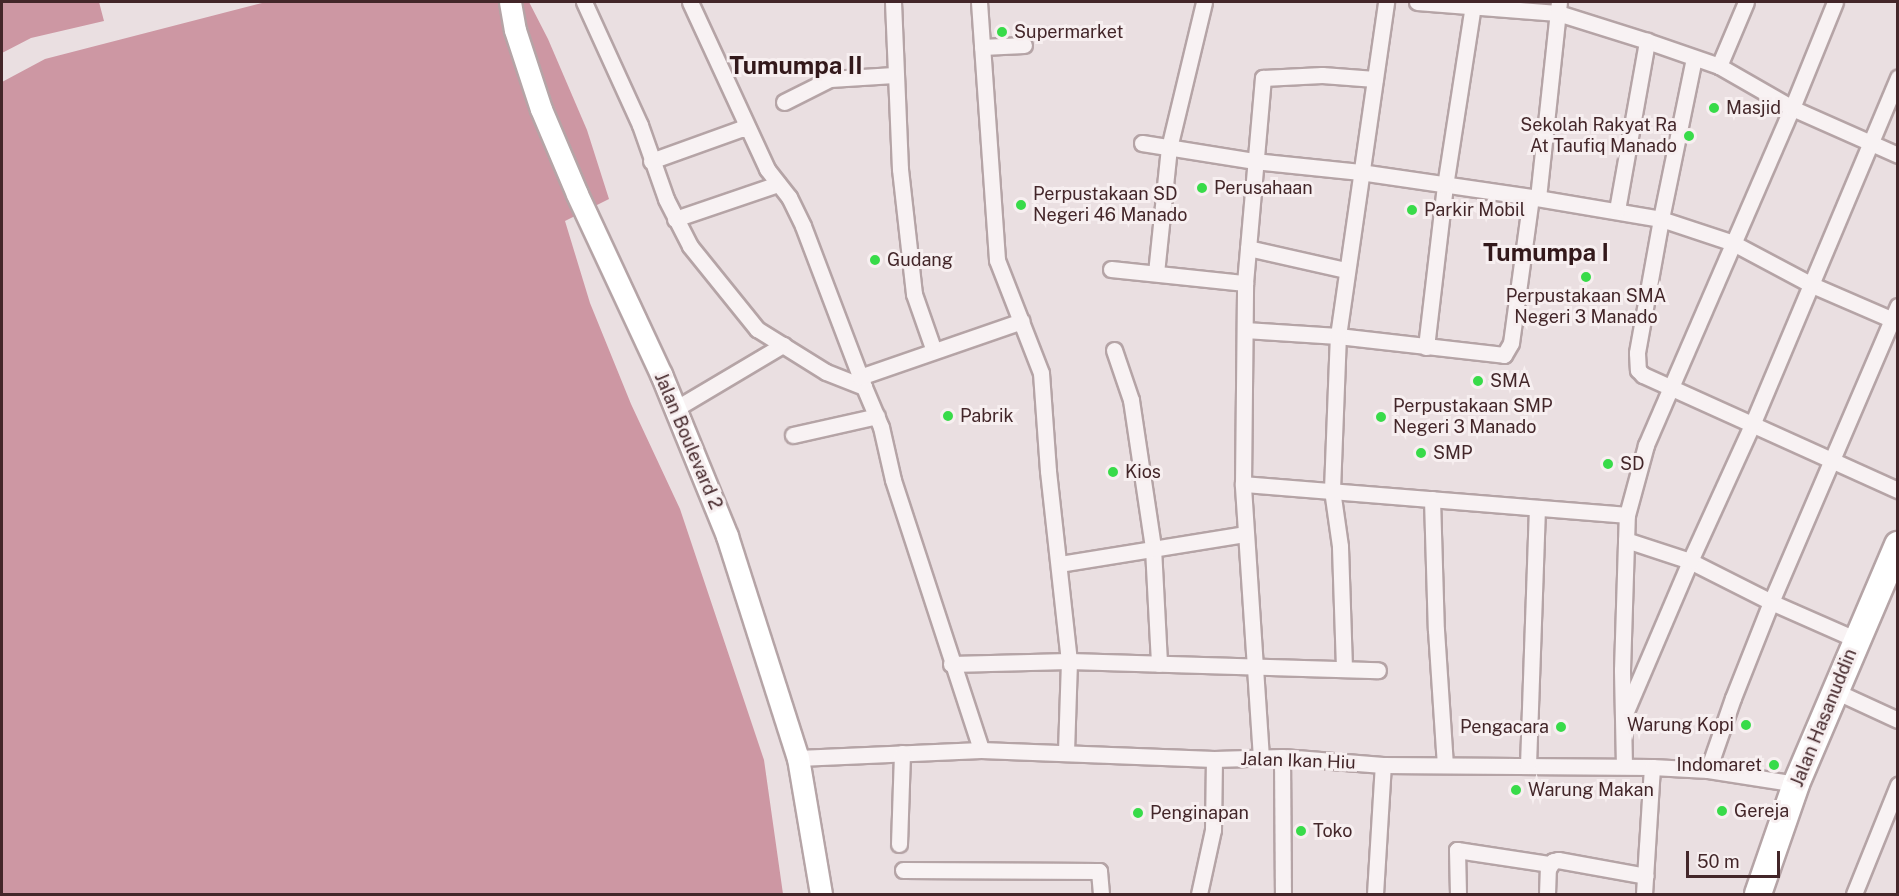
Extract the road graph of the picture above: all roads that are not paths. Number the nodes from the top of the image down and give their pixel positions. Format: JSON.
{"nodes":[{"id":1,"x":510,"y":2,"type":"edge"},
{"id":2,"x":584,"y":2,"type":"edge"},
{"id":3,"x":690,"y":2,"type":"edge"},
{"id":4,"x":893,"y":2,"type":"edge"},
{"id":5,"x":979,"y":2,"type":"edge"},
{"id":6,"x":1204,"y":2,"type":"edge"},
{"id":7,"x":1386,"y":2,"type":"edge"},
{"id":8,"x":1417,"y":2,"type":"edge"},
{"id":9,"x":1424,"y":2,"type":"edge"},
{"id":10,"x":1746,"y":2,"type":"edge"},
{"id":11,"x":1835,"y":2,"type":"edge"},
{"id":12,"x":1473,"y":5,"type":"junction"},
{"id":13,"x":1558,"y":7,"type":"edge"},
{"id":14,"x":1647,"y":42,"type":"junction"},
{"id":15,"x":1024,"y":45,"type":"dead end"},
{"id":16,"x":982,"y":47,"type":"junction"},
{"id":17,"x":1694,"y":58,"type":"junction"},
{"id":18,"x":1719,"y":66,"type":"junction"},
{"id":19,"x":894,"y":75,"type":"junction"},
{"id":20,"x":1898,"y":77,"type":"edge"},
{"id":21,"x":1375,"y":79,"type":"junction"},
{"id":22,"x":784,"y":102,"type":"dead end"},
{"id":23,"x":1792,"y":108,"type":"junction"},
{"id":24,"x":748,"y":129,"type":"junction"},
{"id":25,"x":1869,"y":143,"type":"junction"},
{"id":26,"x":1142,"y":144,"type":"dead end"},
{"id":27,"x":1169,"y":148,"type":"junction"},
{"id":28,"x":1898,"y":155,"type":"edge"},
{"id":29,"x":651,"y":161,"type":"junction"},
{"id":30,"x":1254,"y":161,"type":"junction"},
{"id":31,"x":1360,"y":172,"type":"junction"},
{"id":32,"x":778,"y":184,"type":"junction"},
{"id":33,"x":1445,"y":186,"type":"junction"},
{"id":34,"x":1535,"y":197,"type":"junction"},
{"id":35,"x":1617,"y":210,"type":"junction"},
{"id":36,"x":675,"y":219,"type":"junction"},
{"id":37,"x":1661,"y":219,"type":"junction"},
{"id":38,"x":1732,"y":243,"type":"junction"},
{"id":39,"x":1248,"y":248,"type":"junction"},
{"id":40,"x":1111,"y":269,"type":"dead end"},
{"id":41,"x":1346,"y":270,"type":"junction"},
{"id":42,"x":1156,"y":273,"type":"junction"},
{"id":43,"x":1245,"y":283,"type":"junction"},
{"id":44,"x":1810,"y":284,"type":"junction"},
{"id":45,"x":1896,"y":316,"type":"edge"},
{"id":46,"x":1022,"y":321,"type":"junction"},
{"id":47,"x":1245,"y":330,"type":"junction"},
{"id":48,"x":1338,"y":336,"type":"junction"},
{"id":49,"x":783,"y":345,"type":"junction"},
{"id":50,"x":1426,"y":347,"type":"junction"},
{"id":51,"x":1114,"y":350,"type":"dead end"},
{"id":52,"x":934,"y":351,"type":"junction"},
{"id":53,"x":862,"y":382,"type":"junction"},
{"id":54,"x":1673,"y":387,"type":"junction"},
{"id":55,"x":675,"y":409,"type":"junction"},
{"id":56,"x":877,"y":416,"type":"junction"},
{"id":57,"x":1752,"y":425,"type":"junction"},
{"id":58,"x":793,"y":435,"type":"dead end"},
{"id":59,"x":1831,"y":461,"type":"junction"},
{"id":60,"x":1243,"y":484,"type":"junction"},
{"id":61,"x":1332,"y":490,"type":"junction"},
{"id":62,"x":1898,"y":490,"type":"edge"},
{"id":63,"x":1432,"y":499,"type":"junction"},
{"id":64,"x":1537,"y":510,"type":"junction"},
{"id":65,"x":1627,"y":516,"type":"junction"},
{"id":66,"x":1245,"y":534,"type":"junction"},
{"id":67,"x":1626,"y":540,"type":"junction"},
{"id":68,"x":1898,"y":545,"type":"edge"},
{"id":69,"x":1153,"y":548,"type":"junction"},
{"id":70,"x":1690,"y":561,"type":"junction"},
{"id":71,"x":1060,"y":564,"type":"junction"},
{"id":72,"x":1771,"y":602,"type":"junction"},
{"id":73,"x":1857,"y":640,"type":"junction"},
{"id":74,"x":1069,"y":661,"type":"junction"},
{"id":75,"x":951,"y":664,"type":"junction"},
{"id":76,"x":1159,"y":664,"type":"junction"},
{"id":77,"x":1255,"y":668,"type":"junction"},
{"id":78,"x":1344,"y":668,"type":"junction"},
{"id":79,"x":1378,"y":670,"type":"dead end"},
{"id":80,"x":1835,"y":691,"type":"junction"},
{"id":81,"x":1624,"y":716,"type":"junction"},
{"id":82,"x":1898,"y":720,"type":"edge"},
{"id":83,"x":981,"y":750,"type":"junction"},
{"id":84,"x":1066,"y":752,"type":"junction"},
{"id":85,"x":902,"y":753,"type":"junction"},
{"id":86,"x":1282,"y":757,"type":"junction"},
{"id":87,"x":798,"y":758,"type":"junction"},
{"id":88,"x":1261,"y":758,"type":"junction"},
{"id":89,"x":1214,"y":759,"type":"junction"},
{"id":90,"x":1383,"y":765,"type":"junction"},
{"id":91,"x":1445,"y":765,"type":"junction"},
{"id":92,"x":1528,"y":765,"type":"junction"},
{"id":93,"x":1624,"y":766,"type":"junction"},
{"id":94,"x":1652,"y":767,"type":"junction"},
{"id":95,"x":1708,"y":770,"type":"junction"},
{"id":96,"x":1796,"y":784,"type":"junction"},
{"id":97,"x":1898,"y":786,"type":"edge"},
{"id":98,"x":898,"y":844,"type":"dead end"},
{"id":99,"x":1550,"y":864,"type":"junction"},
{"id":100,"x":903,"y":870,"type":"dead end"},
{"id":101,"x":1646,"y":876,"type":"junction"},
{"id":102,"x":821,"y":894,"type":"edge"},
{"id":103,"x":1101,"y":894,"type":"edge"},
{"id":104,"x":1199,"y":894,"type":"edge"},
{"id":105,"x":1283,"y":894,"type":"edge"},
{"id":106,"x":1375,"y":894,"type":"edge"},
{"id":107,"x":1458,"y":894,"type":"edge"},
{"id":108,"x":1547,"y":894,"type":"edge"},
{"id":109,"x":1644,"y":894,"type":"edge"},
{"id":110,"x":1758,"y":894,"type":"edge"},
{"id":111,"x":1854,"y":894,"type":"edge"}],
"edges":[{"from":1,"to":55,"type":"main road","name":"Jalan Boulevard 2"},
{"from":2,"to":29,"type":"street"},
{"from":3,"to":24,"type":"street"},
{"from":4,"to":19,"type":"street"},
{"from":5,"to":16,"type":"street"},
{"from":6,"to":27,"type":"street"},
{"from":7,"to":21,"type":"street"},
{"from":8,"to":9,"type":"street"},
{"from":9,"to":12,"type":"street"},
{"from":10,"to":18,"type":"street"},
{"from":11,"to":23,"type":"street"},
{"from":12,"to":13,"type":"street"},
{"from":12,"to":33,"type":"street"},
{"from":13,"to":14,"type":"street"},
{"from":13,"to":34,"type":"street"},
{"from":14,"to":17,"type":"street"},
{"from":14,"to":35,"type":"street"},
{"from":15,"to":16,"type":"street"},
{"from":16,"to":46,"type":"street"},
{"from":17,"to":18,"type":"street"},
{"from":17,"to":37,"type":"street"},
{"from":18,"to":23,"type":"street"},
{"from":19,"to":22,"type":"street"},
{"from":19,"to":52,"type":"street"},
{"from":20,"to":25,"type":"street"},
{"from":21,"to":30,"type":"street"},
{"from":21,"to":31,"type":"street"},
{"from":23,"to":25,"type":"street"},
{"from":23,"to":38,"type":"street"},
{"from":24,"to":29,"type":"street"},
{"from":24,"to":32,"type":"street"},
{"from":25,"to":28,"type":"street"},
{"from":25,"to":44,"type":"street"},
{"from":26,"to":27,"type":"street"},
{"from":27,"to":30,"type":"street"},
{"from":27,"to":42,"type":"street"},
{"from":29,"to":36,"type":"street"},
{"from":30,"to":31,"type":"street"},
{"from":30,"to":39,"type":"street"},
{"from":31,"to":33,"type":"street"},
{"from":31,"to":41,"type":"street"},
{"from":32,"to":36,"type":"street"},
{"from":32,"to":53,"type":"street"},
{"from":33,"to":34,"type":"street"},
{"from":33,"to":50,"type":"street"},
{"from":34,"to":35,"type":"street"},
{"from":34,"to":50,"type":"street"},
{"from":35,"to":37,"type":"street"},
{"from":36,"to":49,"type":"street"},
{"from":37,"to":38,"type":"street"},
{"from":37,"to":54,"type":"street"},
{"from":38,"to":44,"type":"street"},
{"from":38,"to":54,"type":"street"},
{"from":39,"to":41,"type":"street"},
{"from":39,"to":43,"type":"street"},
{"from":40,"to":42,"type":"street"},
{"from":41,"to":48,"type":"street"},
{"from":42,"to":43,"type":"street"},
{"from":43,"to":47,"type":"street"},
{"from":44,"to":45,"type":"street"},
{"from":44,"to":57,"type":"street"},
{"from":45,"to":59,"type":"street"},
{"from":46,"to":52,"type":"street"},
{"from":46,"to":71,"type":"street"},
{"from":47,"to":48,"type":"street"},
{"from":47,"to":60,"type":"street"},
{"from":48,"to":50,"type":"street"},
{"from":48,"to":61,"type":"street"},
{"from":49,"to":53,"type":"street"},
{"from":49,"to":55,"type":"street"},
{"from":51,"to":69,"type":"street"},
{"from":52,"to":53,"type":"street"},
{"from":53,"to":56,"type":"street"},
{"from":54,"to":57,"type":"street"},
{"from":54,"to":65,"type":"street"},
{"from":55,"to":87,"type":"main road","name":"Jalan Boulevard 2"},
{"from":56,"to":58,"type":"street"},
{"from":56,"to":75,"type":"street"},
{"from":57,"to":59,"type":"street"},
{"from":57,"to":70,"type":"street"},
{"from":59,"to":62,"type":"street"},
{"from":59,"to":72,"type":"street"},
{"from":60,"to":61,"type":"street"},
{"from":60,"to":66,"type":"street"},
{"from":61,"to":63,"type":"street"},
{"from":61,"to":78,"type":"street"},
{"from":63,"to":64,"type":"street"},
{"from":63,"to":91,"type":"street"},
{"from":64,"to":65,"type":"street"},
{"from":64,"to":92,"type":"street"},
{"from":65,"to":67,"type":"street"},
{"from":66,"to":69,"type":"street"},
{"from":66,"to":77,"type":"street"},
{"from":67,"to":70,"type":"street"},
{"from":67,"to":81,"type":"street"},
{"from":68,"to":73,"type":"highway","name":"Jalan Hasanuddin"},
{"from":69,"to":71,"type":"street"},
{"from":69,"to":76,"type":"street"},
{"from":70,"to":72,"type":"street"},
{"from":70,"to":81,"type":"street"},
{"from":71,"to":74,"type":"street"},
{"from":72,"to":73,"type":"street"},
{"from":72,"to":95,"type":"street"},
{"from":73,"to":80,"type":"highway","name":"Jalan Hasanuddin"},
{"from":74,"to":75,"type":"street"},
{"from":74,"to":76,"type":"street"},
{"from":74,"to":84,"type":"street"},
{"from":75,"to":83,"type":"street"},
{"from":76,"to":77,"type":"street"},
{"from":77,"to":78,"type":"street"},
{"from":77,"to":88,"type":"street"},
{"from":78,"to":79,"type":"street"},
{"from":80,"to":82,"type":"street"},
{"from":80,"to":96,"type":"highway","name":"Jalan Hasanuddin"},
{"from":81,"to":93,"type":"street"},
{"from":83,"to":84,"type":"street","name":"Jalan Ikan Hiu"},
{"from":83,"to":85,"type":"street","name":"Jalan Ikan Hiu"},
{"from":84,"to":89,"type":"street","name":"Jalan Ikan Hiu"},
{"from":85,"to":87,"type":"street","name":"Jalan Ikan Hiu"},
{"from":85,"to":98,"type":"street"},
{"from":86,"to":88,"type":"street","name":"Jalan Ikan Hiu"},
{"from":86,"to":90,"type":"street","name":"Jalan Ikan Hiu"},
{"from":86,"to":105,"type":"street"},
{"from":87,"to":102,"type":"main road","name":"Jalan Boulevard 2"},
{"from":88,"to":89,"type":"street","name":"Jalan Ikan Hiu"},
{"from":89,"to":104,"type":"street"},
{"from":90,"to":91,"type":"street","name":"Jalan Ikan Hiu"},
{"from":90,"to":106,"type":"street"},
{"from":91,"to":92,"type":"street","name":"Jalan Ikan Hiu"},
{"from":92,"to":93,"type":"street","name":"Jalan Ikan Hiu"},
{"from":93,"to":94,"type":"street","name":"Jalan Ikan Hiu"},
{"from":94,"to":95,"type":"street","name":"Jalan Ikan Hiu"},
{"from":94,"to":101,"type":"street"},
{"from":95,"to":96,"type":"street","name":"Jalan Ikan Hiu"},
{"from":96,"to":110,"type":"highway","name":"Jalan Hasanuddin"},
{"from":97,"to":111,"type":"street"},
{"from":99,"to":101,"type":"street"},
{"from":99,"to":107,"type":"street"},
{"from":99,"to":108,"type":"street"},
{"from":100,"to":103,"type":"street"},
{"from":101,"to":109,"type":"street"}]}
